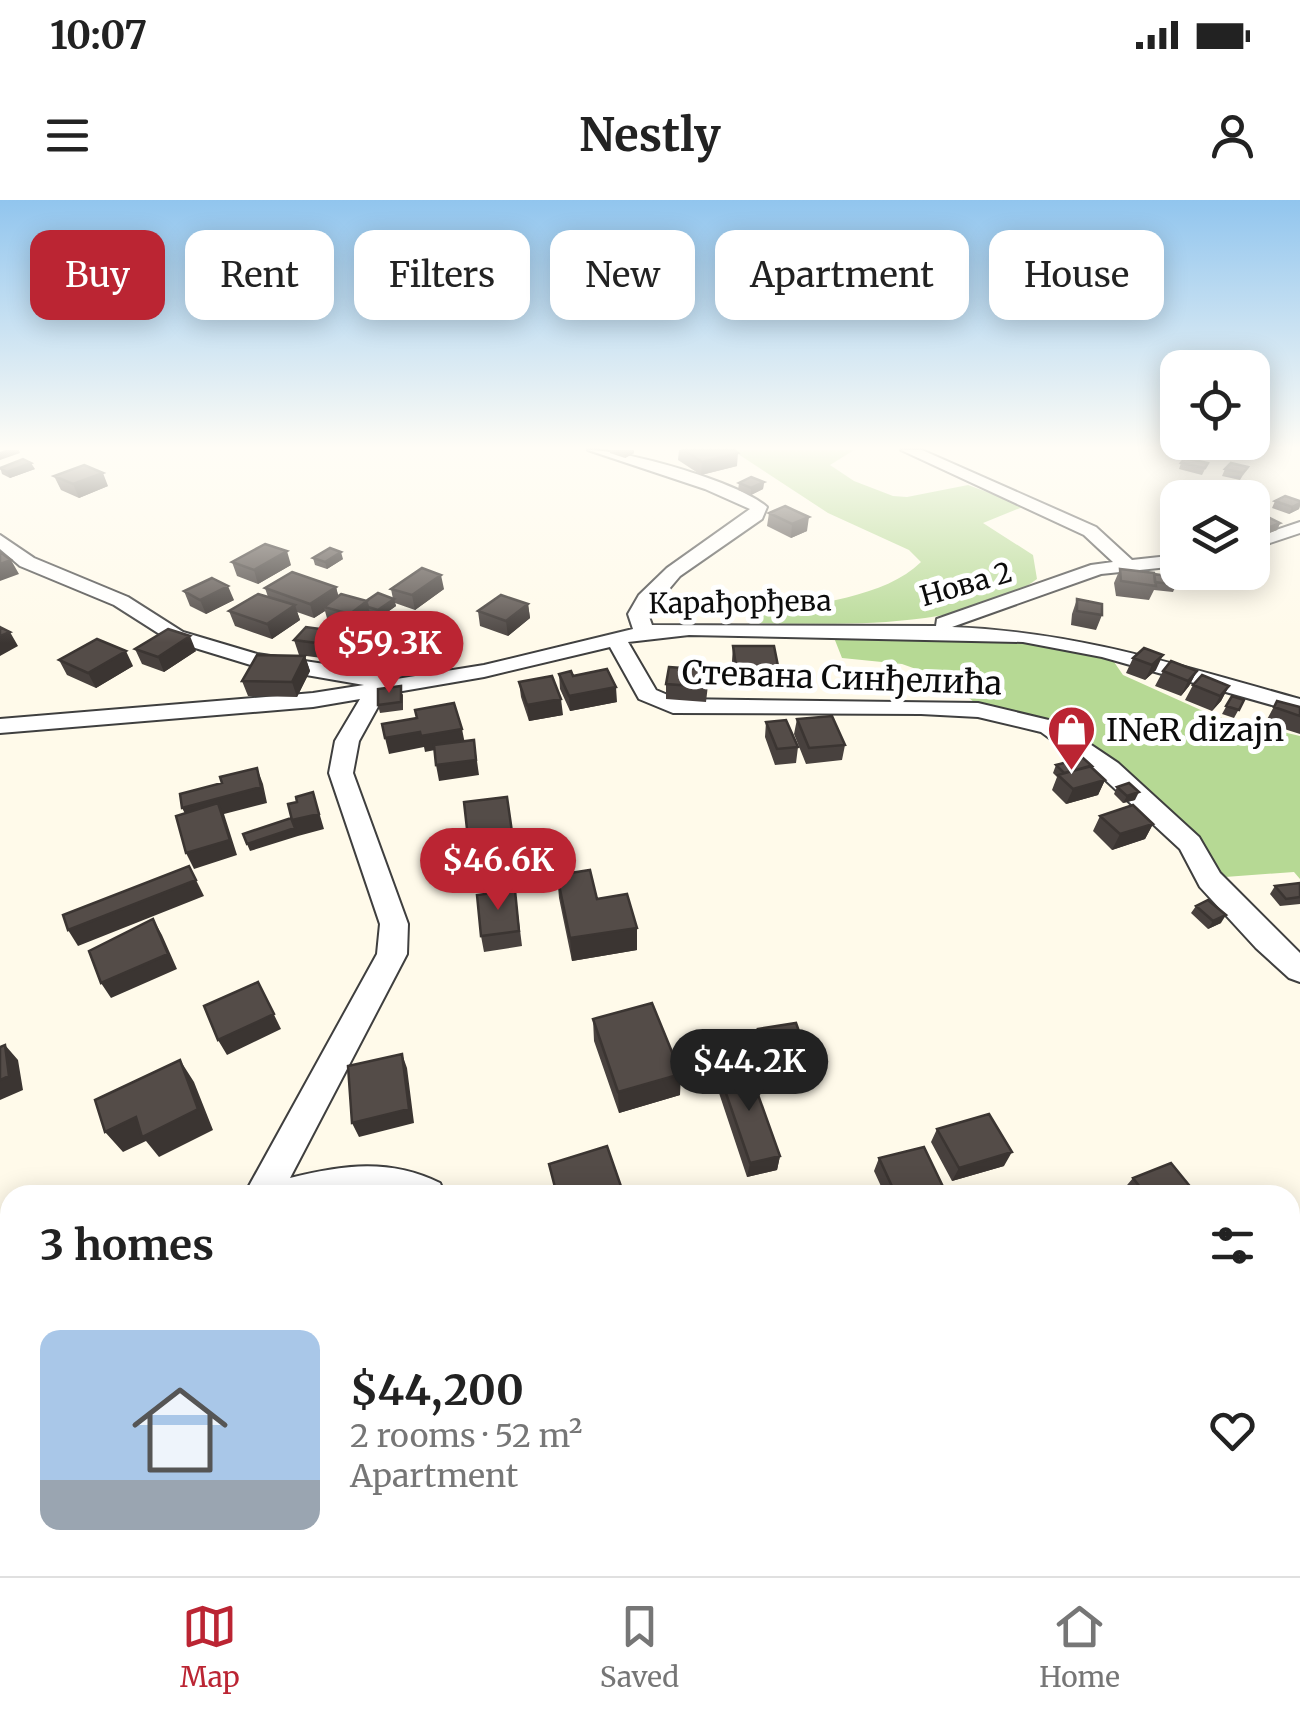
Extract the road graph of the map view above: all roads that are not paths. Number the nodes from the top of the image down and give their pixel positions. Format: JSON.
{"nodes":[{"id":1,"x":756,"y":514,"type":"edge"},
{"id":2,"x":1052,"y":514,"type":"edge"},
{"id":3,"x":1300,"y":527,"type":"edge"},
{"id":4,"x":1270,"y":538,"type":"edge"},
{"id":5,"x":0,"y":540,"type":"edge"},
{"id":6,"x":1160,"y":561,"type":"edge"},
{"id":7,"x":1126,"y":564,"type":"junction"},
{"id":8,"x":885,"y":630,"type":"junction"},
{"id":9,"x":644,"y":632,"type":"junction"},
{"id":10,"x":615,"y":638,"type":"junction"},
{"id":11,"x":377,"y":690,"type":"junction"},
{"id":12,"x":1300,"y":706,"type":"edge"},
{"id":13,"x":0,"y":726,"type":"edge"},
{"id":14,"x":1300,"y":970,"type":"edge"},
{"id":15,"x":267,"y":1185,"type":"edge"},
{"id":16,"x":333,"y":1185,"type":"edge"},
{"id":17,"x":396,"y":1185,"type":"edge"}],
"edges":[{"from":1,"to":9,"type":"street"},
{"from":2,"to":7,"type":"street"},
{"from":3,"to":4,"type":"street"},
{"from":5,"to":11,"type":"street"},
{"from":6,"to":7,"type":"street","name":"Нова 2"},
{"from":7,"to":8,"type":"street","name":"Нова 2"},
{"from":8,"to":9,"type":"street","name":"Карађорђева"},
{"from":8,"to":12,"type":"street","name":"Карађорђева"},
{"from":9,"to":10,"type":"street","name":"Карађорђева"},
{"from":10,"to":11,"type":"street","name":"Карађорђева"},
{"from":10,"to":14,"type":"street","name":"Стевана Синђелића"},
{"from":11,"to":13,"type":"street","name":"Карађорђева"},
{"from":11,"to":15,"type":"street"},
{"from":16,"to":17,"type":"street"}]}
